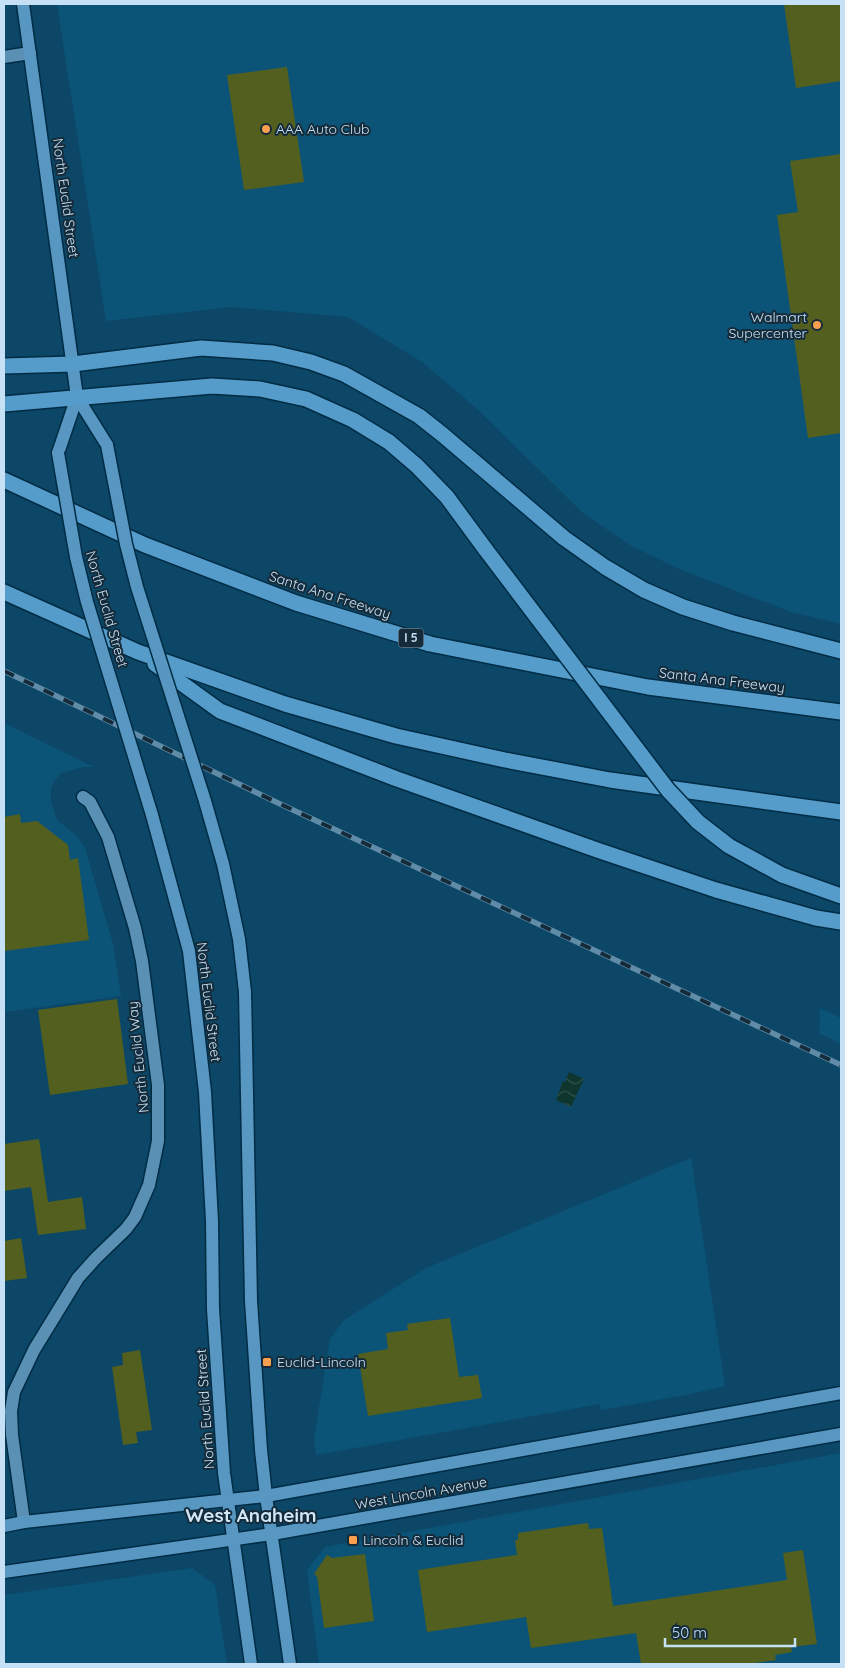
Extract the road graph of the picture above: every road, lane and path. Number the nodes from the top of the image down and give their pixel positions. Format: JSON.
{"nodes":[{"id":1,"x":23,"y":4,"type":"edge"},
{"id":2,"x":30,"y":53,"type":"junction"},
{"id":3,"x":4,"y":57,"type":"edge"},
{"id":4,"x":73,"y":364,"type":"junction"},
{"id":5,"x":4,"y":366,"type":"edge"},
{"id":6,"x":77,"y":397,"type":"junction"},
{"id":7,"x":4,"y":404,"type":"edge"},
{"id":8,"x":4,"y":480,"type":"edge"},
{"id":9,"x":4,"y":592,"type":"edge"},
{"id":10,"x":841,"y":651,"type":"edge"},
{"id":11,"x":138,"y":652,"type":"junction"},
{"id":12,"x":841,"y":712,"type":"edge"},
{"id":13,"x":83,"y":797,"type":"dead end"},
{"id":14,"x":841,"y":812,"type":"edge"},
{"id":15,"x":841,"y":896,"type":"edge"},
{"id":16,"x":841,"y":922,"type":"edge"},
{"id":17,"x":841,"y":1393,"type":"edge"},
{"id":18,"x":841,"y":1434,"type":"edge"},
{"id":19,"x":266,"y":1496,"type":"junction"},
{"id":20,"x":228,"y":1500,"type":"junction"},
{"id":21,"x":24,"y":1522,"type":"junction"},
{"id":22,"x":4,"y":1526,"type":"edge"},
{"id":23,"x":272,"y":1534,"type":"junction"},
{"id":24,"x":235,"y":1540,"type":"junction"},
{"id":25,"x":4,"y":1572,"type":"edge"},
{"id":26,"x":251,"y":1664,"type":"edge"},
{"id":27,"x":290,"y":1664,"type":"edge"}],
"edges":[{"from":1,"to":2,"type":"main road","name":"North Euclid Street"},
{"from":2,"to":3,"type":"street"},
{"from":2,"to":4,"type":"main road","name":"North Euclid Street"},
{"from":4,"to":5,"type":"highway"},
{"from":4,"to":6,"type":"main road","name":"North Euclid Street"},
{"from":4,"to":10,"type":"highway"},
{"from":6,"to":7,"type":"highway"},
{"from":6,"to":15,"type":"highway","bridge":true},
{"from":6,"to":19,"type":"main road","name":"North Euclid Street","bridge":true},
{"from":6,"to":20,"type":"main road","name":"North Euclid Street","bridge":true},
{"from":8,"to":12,"type":"highway","name":"Santa Ana Freeway","number":"I 5"},
{"from":9,"to":11,"type":"highway"},
{"from":11,"to":14,"type":"highway"},
{"from":11,"to":16,"type":"highway"},
{"from":13,"to":21,"type":"street","name":"North Euclid Way"},
{"from":17,"to":19,"type":"main road","name":"West Lincoln Avenue"},
{"from":18,"to":23,"type":"main road","name":"West Lincoln Avenue"},
{"from":19,"to":20,"type":"main road","name":"West Lincoln Avenue"},
{"from":19,"to":23,"type":"main road","name":"North Euclid Street"},
{"from":20,"to":21,"type":"main road","name":"West Lincoln Avenue"},
{"from":20,"to":24,"type":"main road","name":"North Euclid Street"},
{"from":21,"to":22,"type":"main road","name":"West Lincoln Avenue"},
{"from":23,"to":24,"type":"main road","name":"West Lincoln Avenue"},
{"from":23,"to":27,"type":"main road","name":"North Euclid Street"},
{"from":24,"to":25,"type":"main road","name":"West Lincoln Avenue"},
{"from":24,"to":26,"type":"main road","name":"North Euclid Street"}]}
